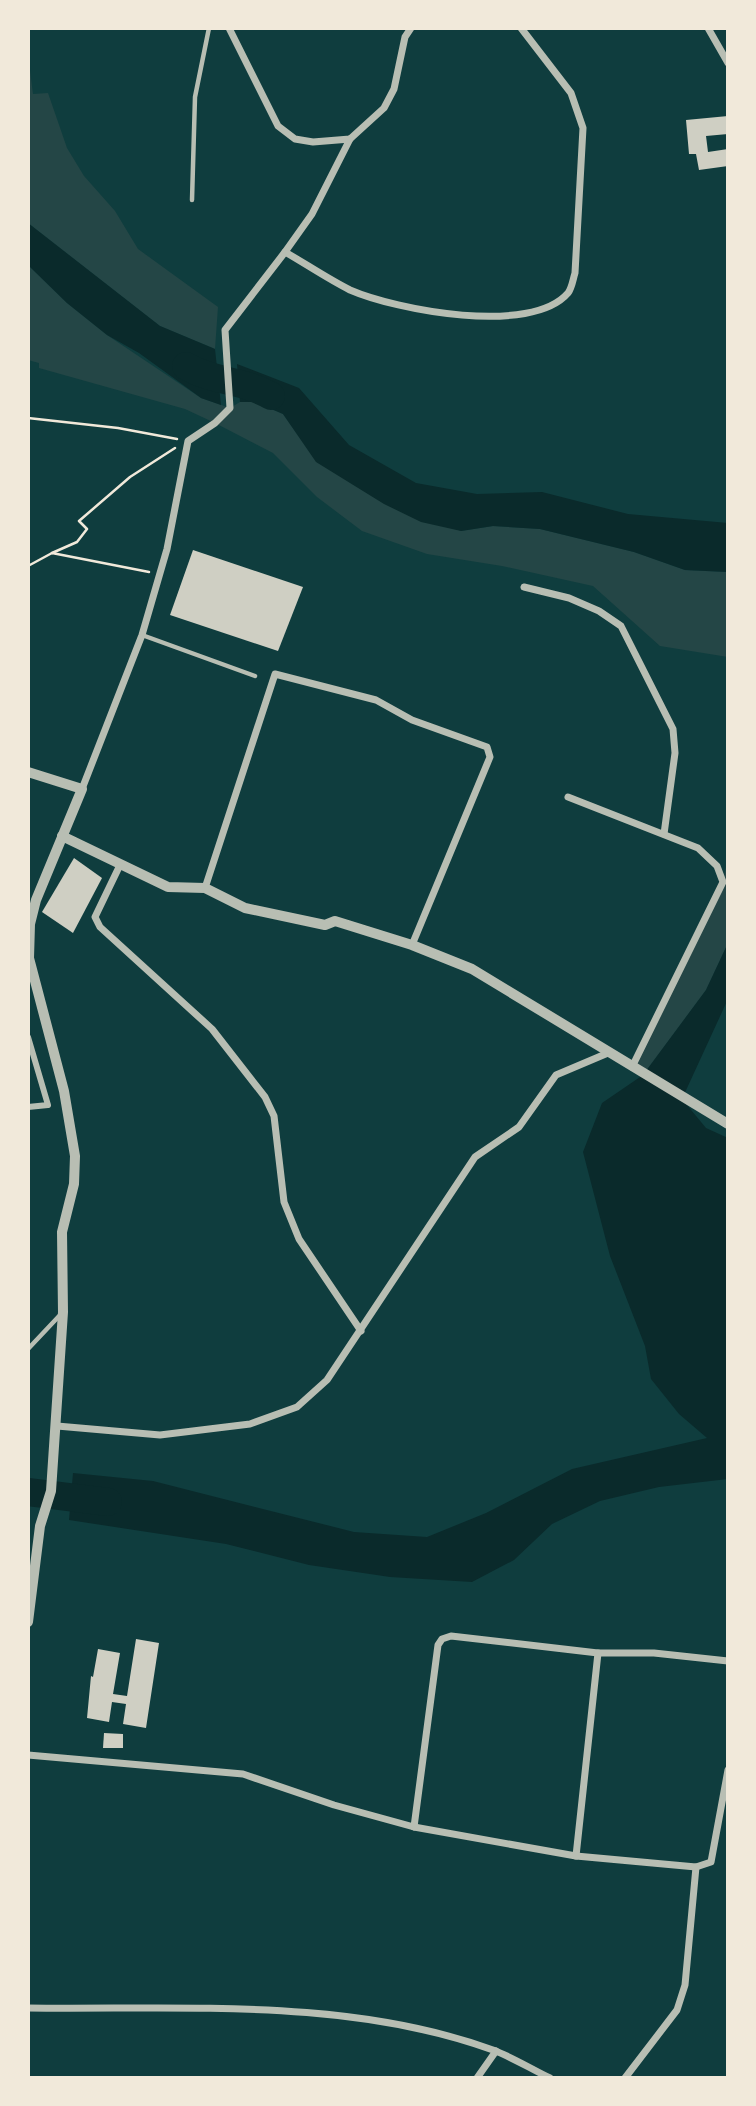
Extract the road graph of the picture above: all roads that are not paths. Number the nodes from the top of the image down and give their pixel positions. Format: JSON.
{"nodes":[{"id":1,"x":209,"y":28,"type":"edge"},
{"id":2,"x":229,"y":28,"type":"edge"},
{"id":3,"x":411,"y":28,"type":"edge"},
{"id":4,"x":521,"y":28,"type":"edge"},
{"id":5,"x":708,"y":28,"type":"edge"},
{"id":6,"x":728,"y":62,"type":"edge"},
{"id":7,"x":351,"y":139,"type":"junction"},
{"id":8,"x":192,"y":200,"type":"dead end"},
{"id":9,"x":285,"y":252,"type":"junction"},
{"id":10,"x":524,"y":587,"type":"dead end"},
{"id":11,"x":142,"y":635,"type":"junction"},
{"id":12,"x":255,"y":676,"type":"dead end"},
{"id":13,"x":28,"y":772,"type":"edge"},
{"id":14,"x":82,"y":789,"type":"junction"},
{"id":15,"x":568,"y":797,"type":"dead end"},
{"id":16,"x":664,"y":834,"type":"junction"},
{"id":17,"x":62,"y":836,"type":"junction"},
{"id":18,"x":120,"y":865,"type":"junction"},
{"id":19,"x":205,"y":888,"type":"junction"},
{"id":20,"x":412,"y":945,"type":"junction"},
{"id":21,"x":28,"y":958,"type":"edge"},
{"id":22,"x":28,"y":1037,"type":"edge"},
{"id":23,"x":608,"y":1053,"type":"junction"},
{"id":24,"x":632,"y":1067,"type":"junction"},
{"id":25,"x":28,"y":1108,"type":"edge"},
{"id":26,"x":728,"y":1124,"type":"edge"},
{"id":27,"x":64,"y":1312,"type":"junction"},
{"id":28,"x":361,"y":1331,"type":"junction"},
{"id":29,"x":28,"y":1349,"type":"edge"},
{"id":30,"x":57,"y":1426,"type":"junction"},
{"id":31,"x":28,"y":1622,"type":"edge"},
{"id":32,"x":598,"y":1653,"type":"junction"},
{"id":33,"x":728,"y":1661,"type":"edge"},
{"id":34,"x":28,"y":1755,"type":"edge"},
{"id":35,"x":728,"y":1770,"type":"edge"},
{"id":36,"x":414,"y":1827,"type":"junction"},
{"id":37,"x":576,"y":1856,"type":"junction"},
{"id":38,"x":696,"y":1867,"type":"junction"},
{"id":39,"x":28,"y":2008,"type":"edge"},
{"id":40,"x":496,"y":2051,"type":"junction"},
{"id":41,"x":477,"y":2078,"type":"edge"},
{"id":42,"x":550,"y":2078,"type":"edge"},
{"id":43,"x":625,"y":2078,"type":"edge"}],
"edges":[{"from":1,"to":8,"type":"lane"},
{"from":2,"to":7,"type":"street"},
{"from":3,"to":7,"type":"street"},
{"from":4,"to":9,"type":"street"},
{"from":5,"to":6,"type":"street"},
{"from":7,"to":9,"type":"street"},
{"from":9,"to":11,"type":"street"},
{"from":10,"to":16,"type":"street"},
{"from":11,"to":12,"type":"lane"},
{"from":11,"to":14,"type":"street"},
{"from":13,"to":14,"type":"street"},
{"from":14,"to":17,"type":"street"},
{"from":15,"to":16,"type":"street"},
{"from":16,"to":24,"type":"street"},
{"from":17,"to":18,"type":"street"},
{"from":17,"to":21,"type":"street"},
{"from":18,"to":19,"type":"street"},
{"from":18,"to":28,"type":"street"},
{"from":19,"to":20,"type":"street"},
{"from":19,"to":20,"type":"street"},
{"from":20,"to":23,"type":"street"},
{"from":21,"to":27,"type":"street"},
{"from":22,"to":25,"type":"street"},
{"from":23,"to":24,"type":"street"},
{"from":23,"to":28,"type":"street"},
{"from":24,"to":26,"type":"street"},
{"from":27,"to":29,"type":"lane"},
{"from":27,"to":30,"type":"street"},
{"from":28,"to":30,"type":"street"},
{"from":30,"to":31,"type":"street"},
{"from":32,"to":33,"type":"street"},
{"from":32,"to":36,"type":"street"},
{"from":32,"to":37,"type":"street"},
{"from":34,"to":36,"type":"street"},
{"from":35,"to":38,"type":"street"},
{"from":36,"to":37,"type":"street"},
{"from":37,"to":38,"type":"street"},
{"from":38,"to":43,"type":"street"},
{"from":39,"to":40,"type":"street"},
{"from":40,"to":41,"type":"street"},
{"from":40,"to":42,"type":"street"}]}
